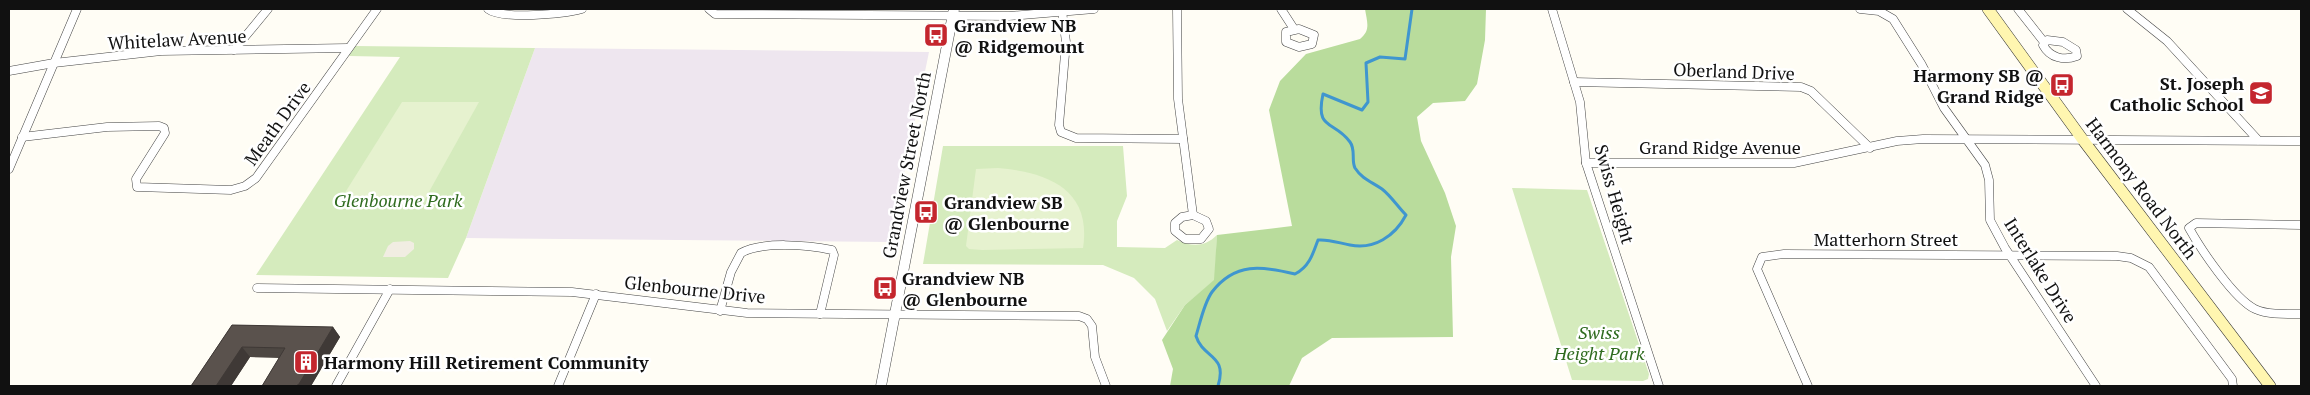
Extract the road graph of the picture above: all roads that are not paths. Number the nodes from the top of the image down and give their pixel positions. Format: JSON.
{"nodes":[{"id":1,"x":77,"y":9,"type":"edge"},
{"id":2,"x":268,"y":9,"type":"edge"},
{"id":3,"x":377,"y":9,"type":"edge"},
{"id":4,"x":488,"y":9,"type":"edge"},
{"id":5,"x":582,"y":9,"type":"edge"},
{"id":6,"x":709,"y":9,"type":"edge"},
{"id":7,"x":1094,"y":9,"type":"edge"},
{"id":8,"x":1177,"y":9,"type":"edge"},
{"id":9,"x":1281,"y":9,"type":"edge"},
{"id":10,"x":1552,"y":9,"type":"edge"},
{"id":11,"x":1860,"y":9,"type":"edge"},
{"id":12,"x":1988,"y":9,"type":"edge"},
{"id":13,"x":2018,"y":9,"type":"edge"},
{"id":14,"x":2127,"y":9,"type":"edge"},
{"id":15,"x":836,"y":12,"type":"edge"},
{"id":16,"x":953,"y":12,"type":"edge"},
{"id":17,"x":1062,"y":12,"type":"junction"},
{"id":18,"x":1294,"y":29,"type":"dead end"},
{"id":19,"x":2044,"y":42,"type":"junction"},
{"id":20,"x":348,"y":48,"type":"junction"},
{"id":21,"x":234,"y":50,"type":"junction"},
{"id":22,"x":54,"y":63,"type":"junction"},
{"id":23,"x":9,"y":71,"type":"edge"},
{"id":24,"x":1574,"y":82,"type":"junction"},
{"id":25,"x":22,"y":137,"type":"junction"},
{"id":26,"x":1183,"y":139,"type":"junction"},
{"id":27,"x":1964,"y":139,"type":"junction"},
{"id":28,"x":2083,"y":140,"type":"junction"},
{"id":29,"x":2258,"y":140,"type":"junction"},
{"id":30,"x":2301,"y":141,"type":"edge"},
{"id":31,"x":1870,"y":148,"type":"junction"},
{"id":32,"x":1586,"y":163,"type":"junction"},
{"id":33,"x":9,"y":169,"type":"edge"},
{"id":34,"x":1193,"y":215,"type":"dead end"},
{"id":35,"x":2301,"y":225,"type":"edge"},
{"id":36,"x":2011,"y":256,"type":"junction"},
{"id":37,"x":257,"y":288,"type":"dead end"},
{"id":38,"x":390,"y":289,"type":"junction"},
{"id":39,"x":596,"y":294,"type":"junction"},
{"id":40,"x":720,"y":311,"type":"junction"},
{"id":41,"x":820,"y":314,"type":"junction"},
{"id":42,"x":895,"y":314,"type":"junction"},
{"id":43,"x":2301,"y":314,"type":"edge"},
{"id":44,"x":336,"y":386,"type":"edge"},
{"id":45,"x":558,"y":386,"type":"edge"},
{"id":46,"x":881,"y":386,"type":"edge"},
{"id":47,"x":1106,"y":386,"type":"edge"},
{"id":48,"x":1659,"y":386,"type":"edge"},
{"id":49,"x":1808,"y":386,"type":"edge"},
{"id":50,"x":2096,"y":386,"type":"edge"},
{"id":51,"x":2233,"y":386,"type":"edge"},
{"id":52,"x":2270,"y":386,"type":"edge"}],
"edges":[{"from":1,"to":22,"type":"street"},
{"from":2,"to":21,"type":"street"},
{"from":3,"to":20,"type":"street","name":"Meath Drive"},
{"from":4,"to":5,"type":"street"},
{"from":6,"to":15,"type":"street"},
{"from":7,"to":17,"type":"street"},
{"from":8,"to":26,"type":"street"},
{"from":9,"to":18,"type":"street"},
{"from":10,"to":24,"type":"street","name":"Swiss Height"},
{"from":11,"to":27,"type":"street","name":"Interlake Drive"},
{"from":12,"to":28,"type":"main road","name":"Harmony Road North"},
{"from":13,"to":19,"type":"street"},
{"from":14,"to":29,"type":"street"},
{"from":15,"to":16,"type":"street"},
{"from":16,"to":17,"type":"street"},
{"from":16,"to":42,"type":"street","name":"Grandview Street North"},
{"from":17,"to":26,"type":"street"},
{"from":19,"to":19,"type":"street"},
{"from":20,"to":21,"type":"street","name":"Whitelaw Avenue"},
{"from":20,"to":25,"type":"street","name":"Meath Drive"},
{"from":21,"to":22,"type":"street","name":"Whitelaw Avenue"},
{"from":22,"to":23,"type":"street","name":"Whitelaw Avenue"},
{"from":22,"to":25,"type":"street"},
{"from":24,"to":31,"type":"street","name":"Oberland Drive"},
{"from":24,"to":32,"type":"street","name":"Swiss Height"},
{"from":25,"to":33,"type":"street"},
{"from":26,"to":34,"type":"street"},
{"from":27,"to":28,"type":"street","name":"Grand Ridge Avenue"},
{"from":27,"to":31,"type":"street","name":"Grand Ridge Avenue"},
{"from":27,"to":36,"type":"street","name":"Interlake Drive"},
{"from":28,"to":29,"type":"street","name":"Grand Ridge Avenue"},
{"from":28,"to":52,"type":"main road","name":"Harmony Road North"},
{"from":29,"to":30,"type":"street","name":"Grand Ridge Avenue"},
{"from":31,"to":32,"type":"street","name":"Grand Ridge Avenue"},
{"from":32,"to":48,"type":"street","name":"Swiss Height"},
{"from":35,"to":43,"type":"street"},
{"from":36,"to":49,"type":"street","name":"Matterhorn Street"},
{"from":36,"to":50,"type":"street","name":"Interlake Drive"},
{"from":36,"to":51,"type":"street","name":"Matterhorn Street"},
{"from":37,"to":38,"type":"street","name":"Glenbourne Drive"},
{"from":38,"to":39,"type":"street","name":"Glenbourne Drive"},
{"from":38,"to":44,"type":"street"},
{"from":39,"to":40,"type":"street","name":"Glenbourne Drive"},
{"from":39,"to":45,"type":"street"},
{"from":40,"to":41,"type":"street","name":"Glenbourne Drive"},
{"from":40,"to":41,"type":"street"},
{"from":41,"to":42,"type":"street","name":"Glenbourne Drive"},
{"from":42,"to":46,"type":"street","name":"Grandview Street North"},
{"from":42,"to":47,"type":"street","name":"Glenbourne Drive"}]}
